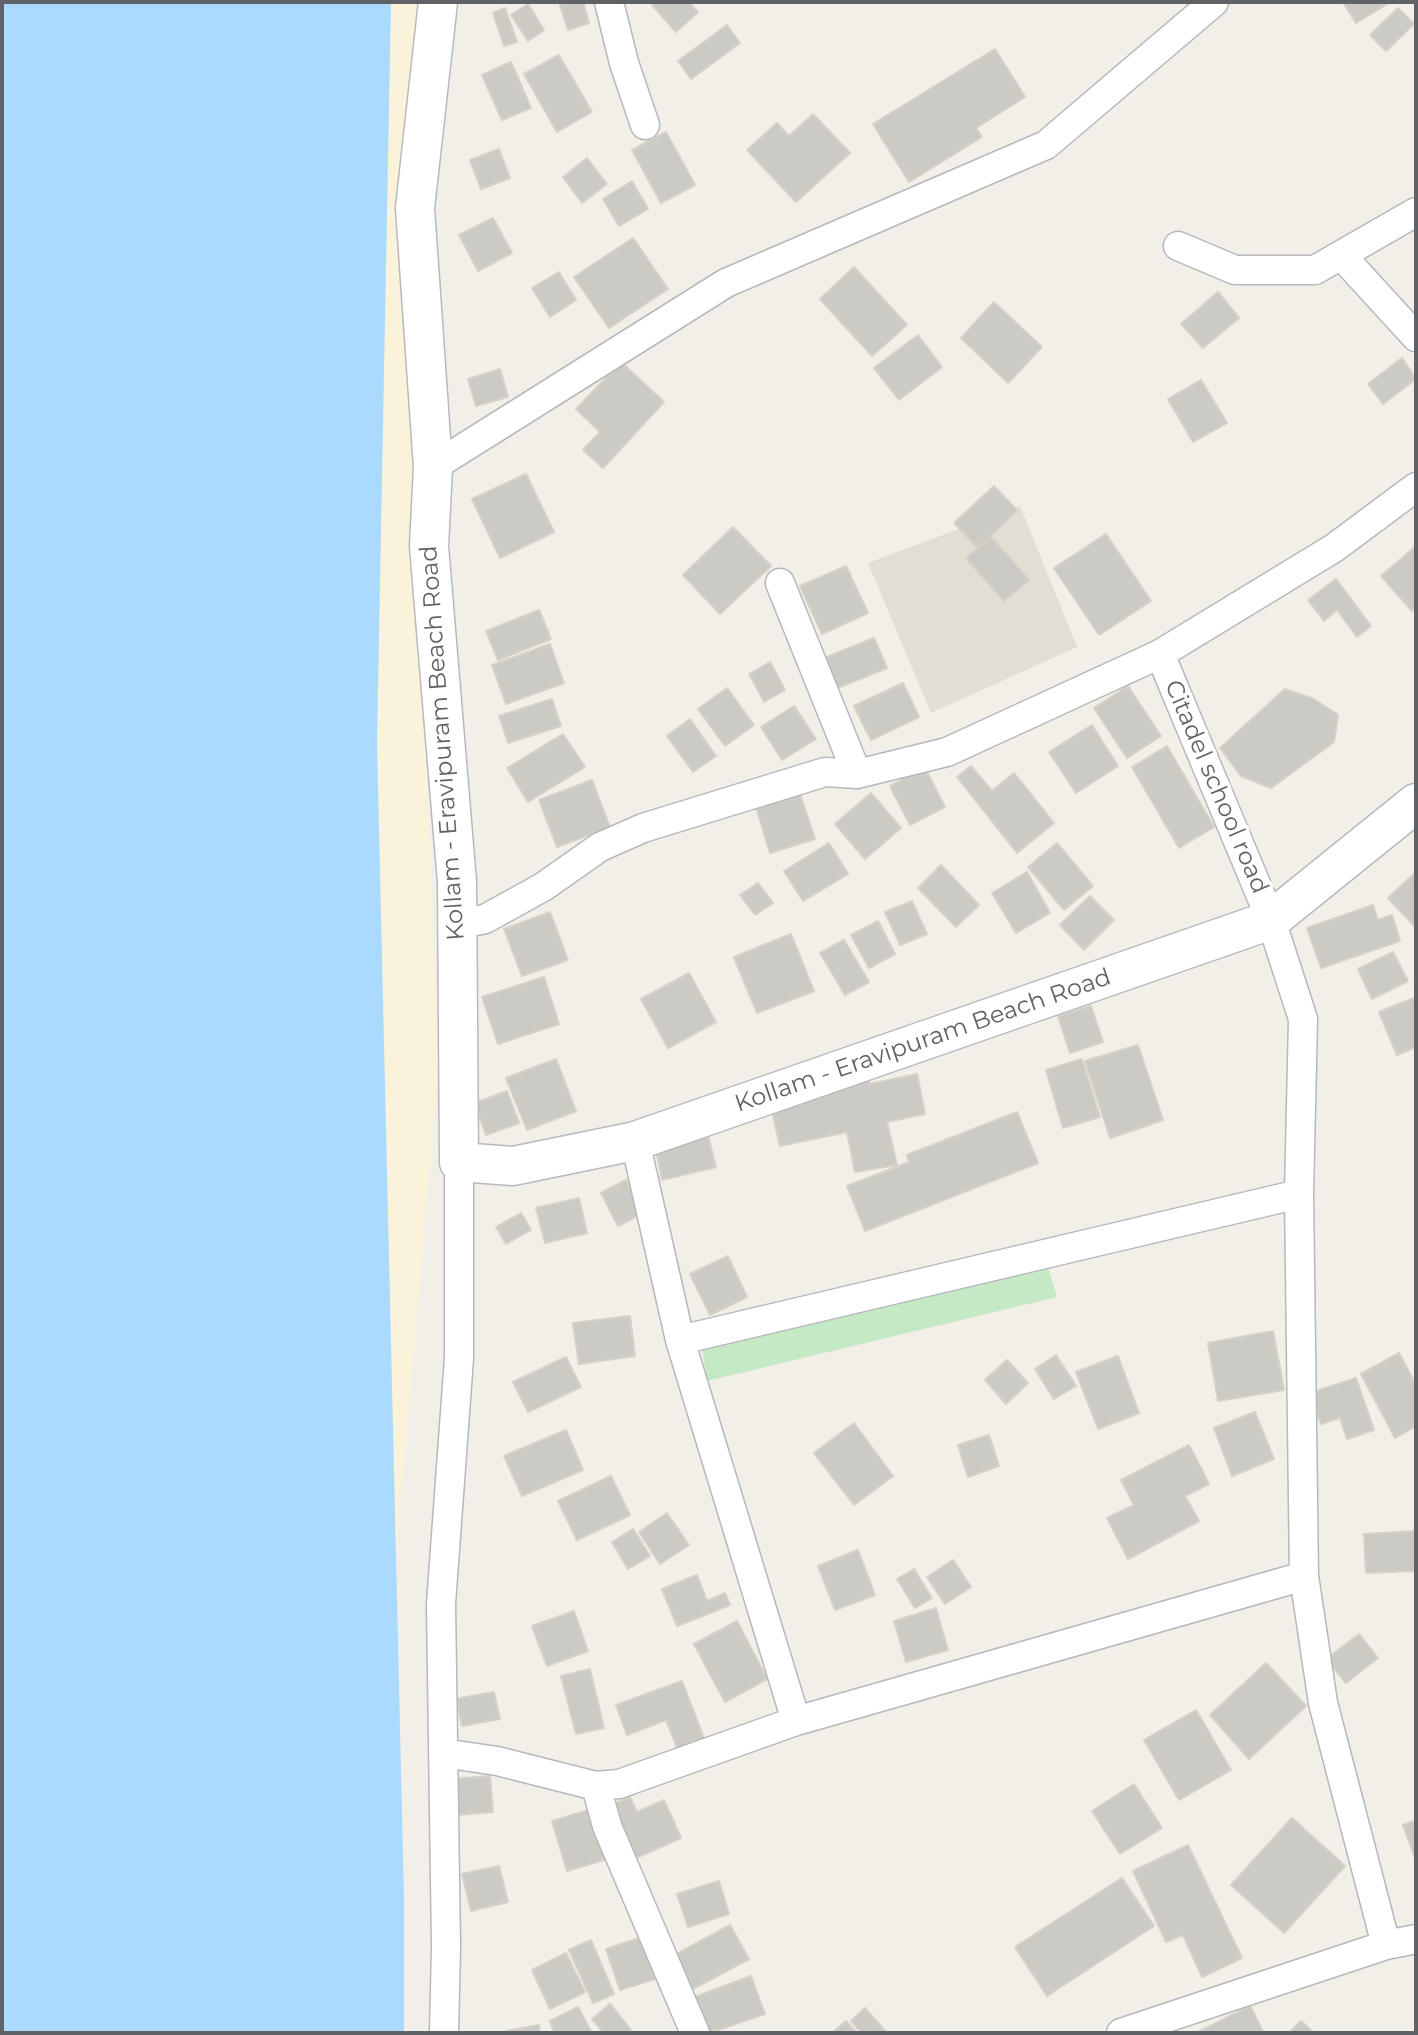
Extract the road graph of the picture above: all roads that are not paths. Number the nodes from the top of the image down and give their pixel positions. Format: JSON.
{"nodes":[{"id":1,"x":438,"y":2,"type":"edge"},
{"id":2,"x":609,"y":2,"type":"edge"},
{"id":3,"x":1214,"y":2,"type":"edge"},
{"id":4,"x":645,"y":125,"type":"dead end"},
{"id":5,"x":1416,"y":212,"type":"edge"},
{"id":6,"x":1178,"y":246,"type":"dead end"},
{"id":7,"x":1341,"y":255,"type":"junction"},
{"id":8,"x":1416,"y":337,"type":"edge"},
{"id":9,"x":433,"y":467,"type":"junction"},
{"id":10,"x":1416,"y":487,"type":"edge"},
{"id":11,"x":780,"y":583,"type":"dead end"},
{"id":12,"x":1160,"y":654,"type":"junction"},
{"id":13,"x":857,"y":774,"type":"junction"},
{"id":14,"x":1416,"y":803,"type":"edge"},
{"id":15,"x":1271,"y":920,"type":"junction"},
{"id":16,"x":457,"y":925,"type":"junction"},
{"id":17,"x":635,"y":1141,"type":"junction"},
{"id":18,"x":459,"y":1162,"type":"junction"},
{"id":19,"x":1299,"y":1194,"type":"junction"},
{"id":20,"x":681,"y":1340,"type":"junction"},
{"id":21,"x":1304,"y":1576,"type":"junction"},
{"id":22,"x":796,"y":1721,"type":"junction"},
{"id":23,"x":443,"y":1753,"type":"junction"},
{"id":24,"x":596,"y":1786,"type":"junction"},
{"id":25,"x":1416,"y":1939,"type":"edge"},
{"id":26,"x":1386,"y":1945,"type":"junction"},
{"id":27,"x":444,"y":2033,"type":"edge"},
{"id":28,"x":695,"y":2033,"type":"edge"},
{"id":29,"x":1121,"y":2033,"type":"edge"}],
"edges":[{"from":1,"to":9,"type":"main road","name":"Kollam - Eravipuram Beach Road"},
{"from":2,"to":4,"type":"street"},
{"from":3,"to":9,"type":"street"},
{"from":5,"to":7,"type":"street"},
{"from":6,"to":7,"type":"street"},
{"from":7,"to":8,"type":"street"},
{"from":9,"to":16,"type":"main road","name":"Kollam - Eravipuram Beach Road"},
{"from":10,"to":12,"type":"street"},
{"from":11,"to":13,"type":"street"},
{"from":12,"to":13,"type":"street"},
{"from":12,"to":15,"type":"street","name":"Citadel school road"},
{"from":13,"to":16,"type":"street"},
{"from":14,"to":15,"type":"main road","name":"Kollam - Eravipuram Beach Road"},
{"from":15,"to":17,"type":"main road","name":"Kollam - Eravipuram Beach Road"},
{"from":15,"to":19,"type":"street","name":"Citadel school road"},
{"from":16,"to":18,"type":"main road","name":"Kollam - Eravipuram Beach Road"},
{"from":17,"to":18,"type":"main road","name":"Kollam - Eravipuram Beach Road"},
{"from":17,"to":20,"type":"street"},
{"from":18,"to":23,"type":"street"},
{"from":19,"to":20,"type":"street"},
{"from":19,"to":21,"type":"street","name":"Citadel school road"},
{"from":20,"to":22,"type":"street"},
{"from":21,"to":22,"type":"street"},
{"from":21,"to":26,"type":"street","name":"Citadel school road"},
{"from":22,"to":24,"type":"street"},
{"from":23,"to":24,"type":"street"},
{"from":23,"to":27,"type":"street"},
{"from":24,"to":28,"type":"street"},
{"from":25,"to":26,"type":"street"},
{"from":26,"to":29,"type":"street"}]}
